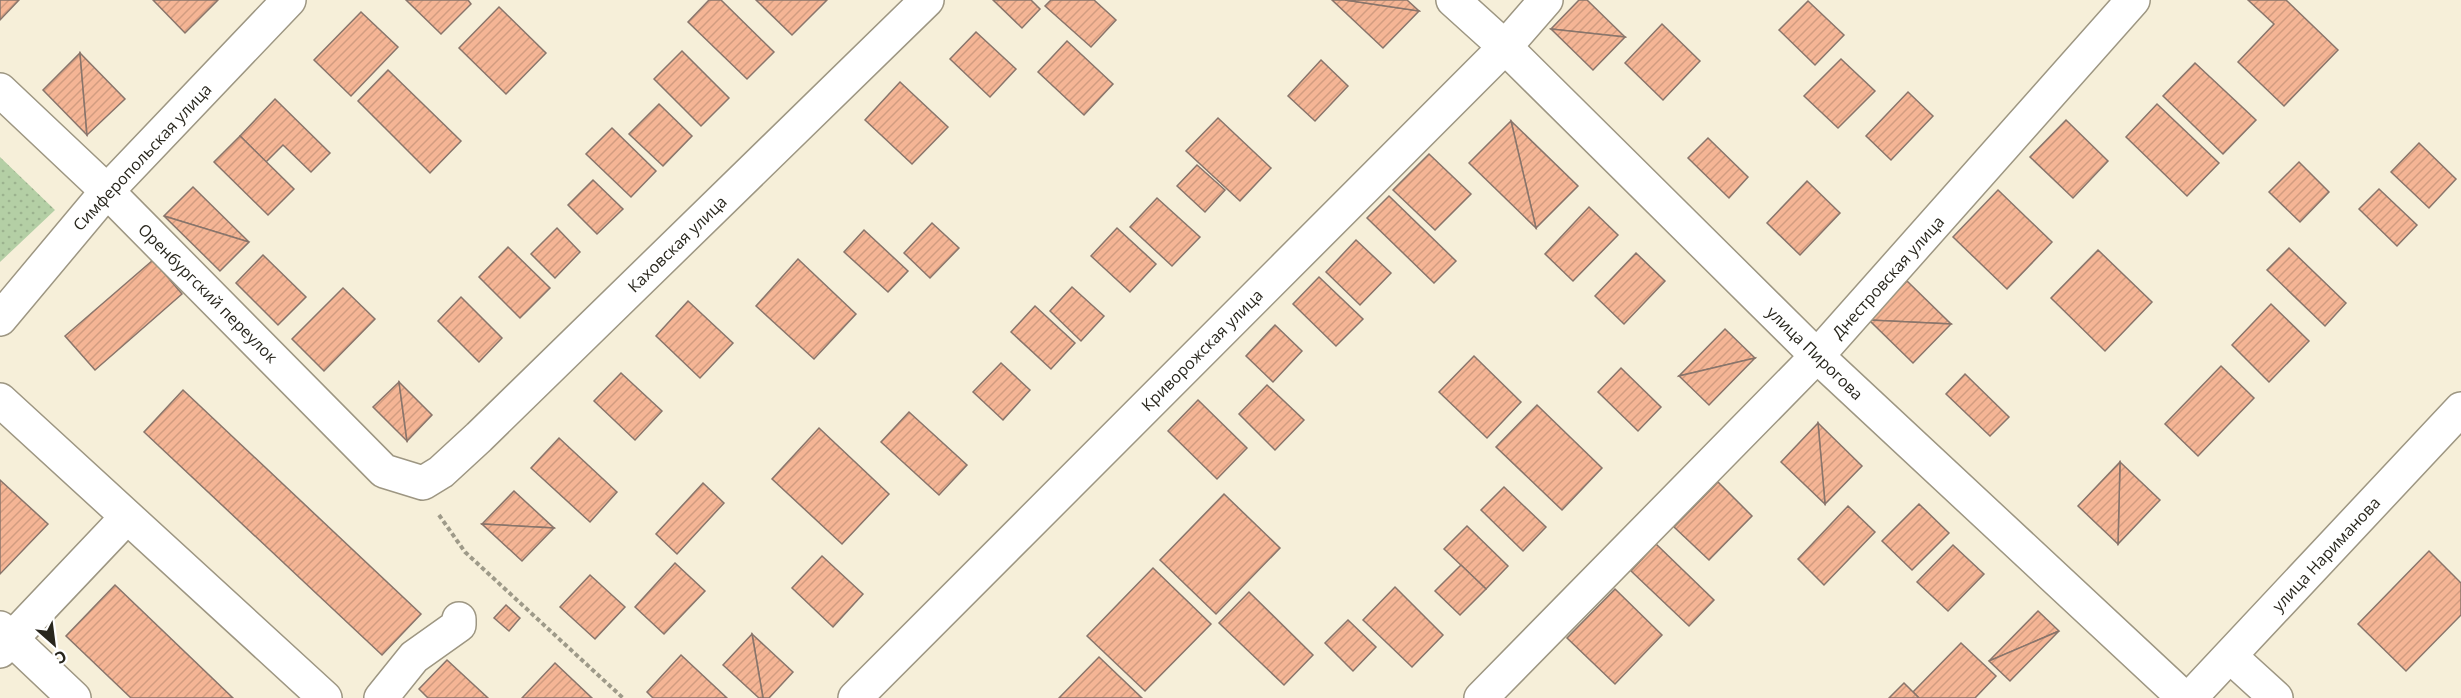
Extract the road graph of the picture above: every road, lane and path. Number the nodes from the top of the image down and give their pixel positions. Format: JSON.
{"nodes":[{"id":1,"x":290,"y":0,"type":"edge"},
{"id":2,"x":927,"y":0,"type":"edge"},
{"id":3,"x":1453,"y":0,"type":"edge"},
{"id":4,"x":1546,"y":0,"type":"edge"},
{"id":5,"x":2133,"y":0,"type":"edge"},
{"id":6,"x":1505,"y":47,"type":"junction"},
{"id":7,"x":0,"y":90,"type":"edge"},
{"id":8,"x":107,"y":191,"type":"junction"},
{"id":9,"x":0,"y":319,"type":"edge"},
{"id":10,"x":1817,"y":356,"type":"junction"},
{"id":11,"x":0,"y":400,"type":"edge"},
{"id":12,"x":2461,"y":409,"type":"edge"},
{"id":13,"x":423,"y":483,"type":"junction"},
{"id":14,"x":127,"y":518,"type":"junction"},
{"id":15,"x":459,"y":619,"type":"dead end"},
{"id":16,"x":4,"y":639,"type":"edge"},
{"id":17,"x":2231,"y":657,"type":"junction"},
{"id":18,"x":74,"y":698,"type":"edge"},
{"id":19,"x":325,"y":698,"type":"edge"},
{"id":20,"x":381,"y":698,"type":"edge"},
{"id":21,"x":623,"y":698,"type":"edge"},
{"id":22,"x":855,"y":698,"type":"edge"},
{"id":23,"x":1481,"y":698,"type":"edge"},
{"id":24,"x":2184,"y":698,"type":"edge"},
{"id":25,"x":2190,"y":698,"type":"edge"},
{"id":26,"x":2276,"y":698,"type":"edge"}],
"edges":[{"from":1,"to":8,"type":"street","name":"Симферопольская улица"},
{"from":2,"to":13,"type":"street","name":"Каховская улица"},
{"from":3,"to":6,"type":"street","name":"улица Пирогова"},
{"from":4,"to":6,"type":"street","name":"Криворожская улица"},
{"from":5,"to":10,"type":"street","name":"Днестровская улица"},
{"from":6,"to":10,"type":"street","name":"улица Пирогова"},
{"from":6,"to":22,"type":"street","name":"Криворожская улица"},
{"from":7,"to":8,"type":"street","name":"Оренбургский переулок"},
{"from":8,"to":9,"type":"street","name":"Симферопольская улица"},
{"from":8,"to":13,"type":"street","name":"Оренбургский переулок"},
{"from":10,"to":23,"type":"street","name":"Днестровская улица"},
{"from":10,"to":24,"type":"street","name":"улица Пирогова"},
{"from":11,"to":14,"type":"street"},
{"from":12,"to":17,"type":"street","name":"улица Нариманова"},
{"from":13,"to":21,"type":"path"},
{"from":14,"to":16,"type":"street"},
{"from":14,"to":19,"type":"street"},
{"from":15,"to":20,"type":"street"},
{"from":16,"to":18,"type":"street"},
{"from":17,"to":25,"type":"street","name":"улица Нариманова"},
{"from":17,"to":26,"type":"street"}]}
